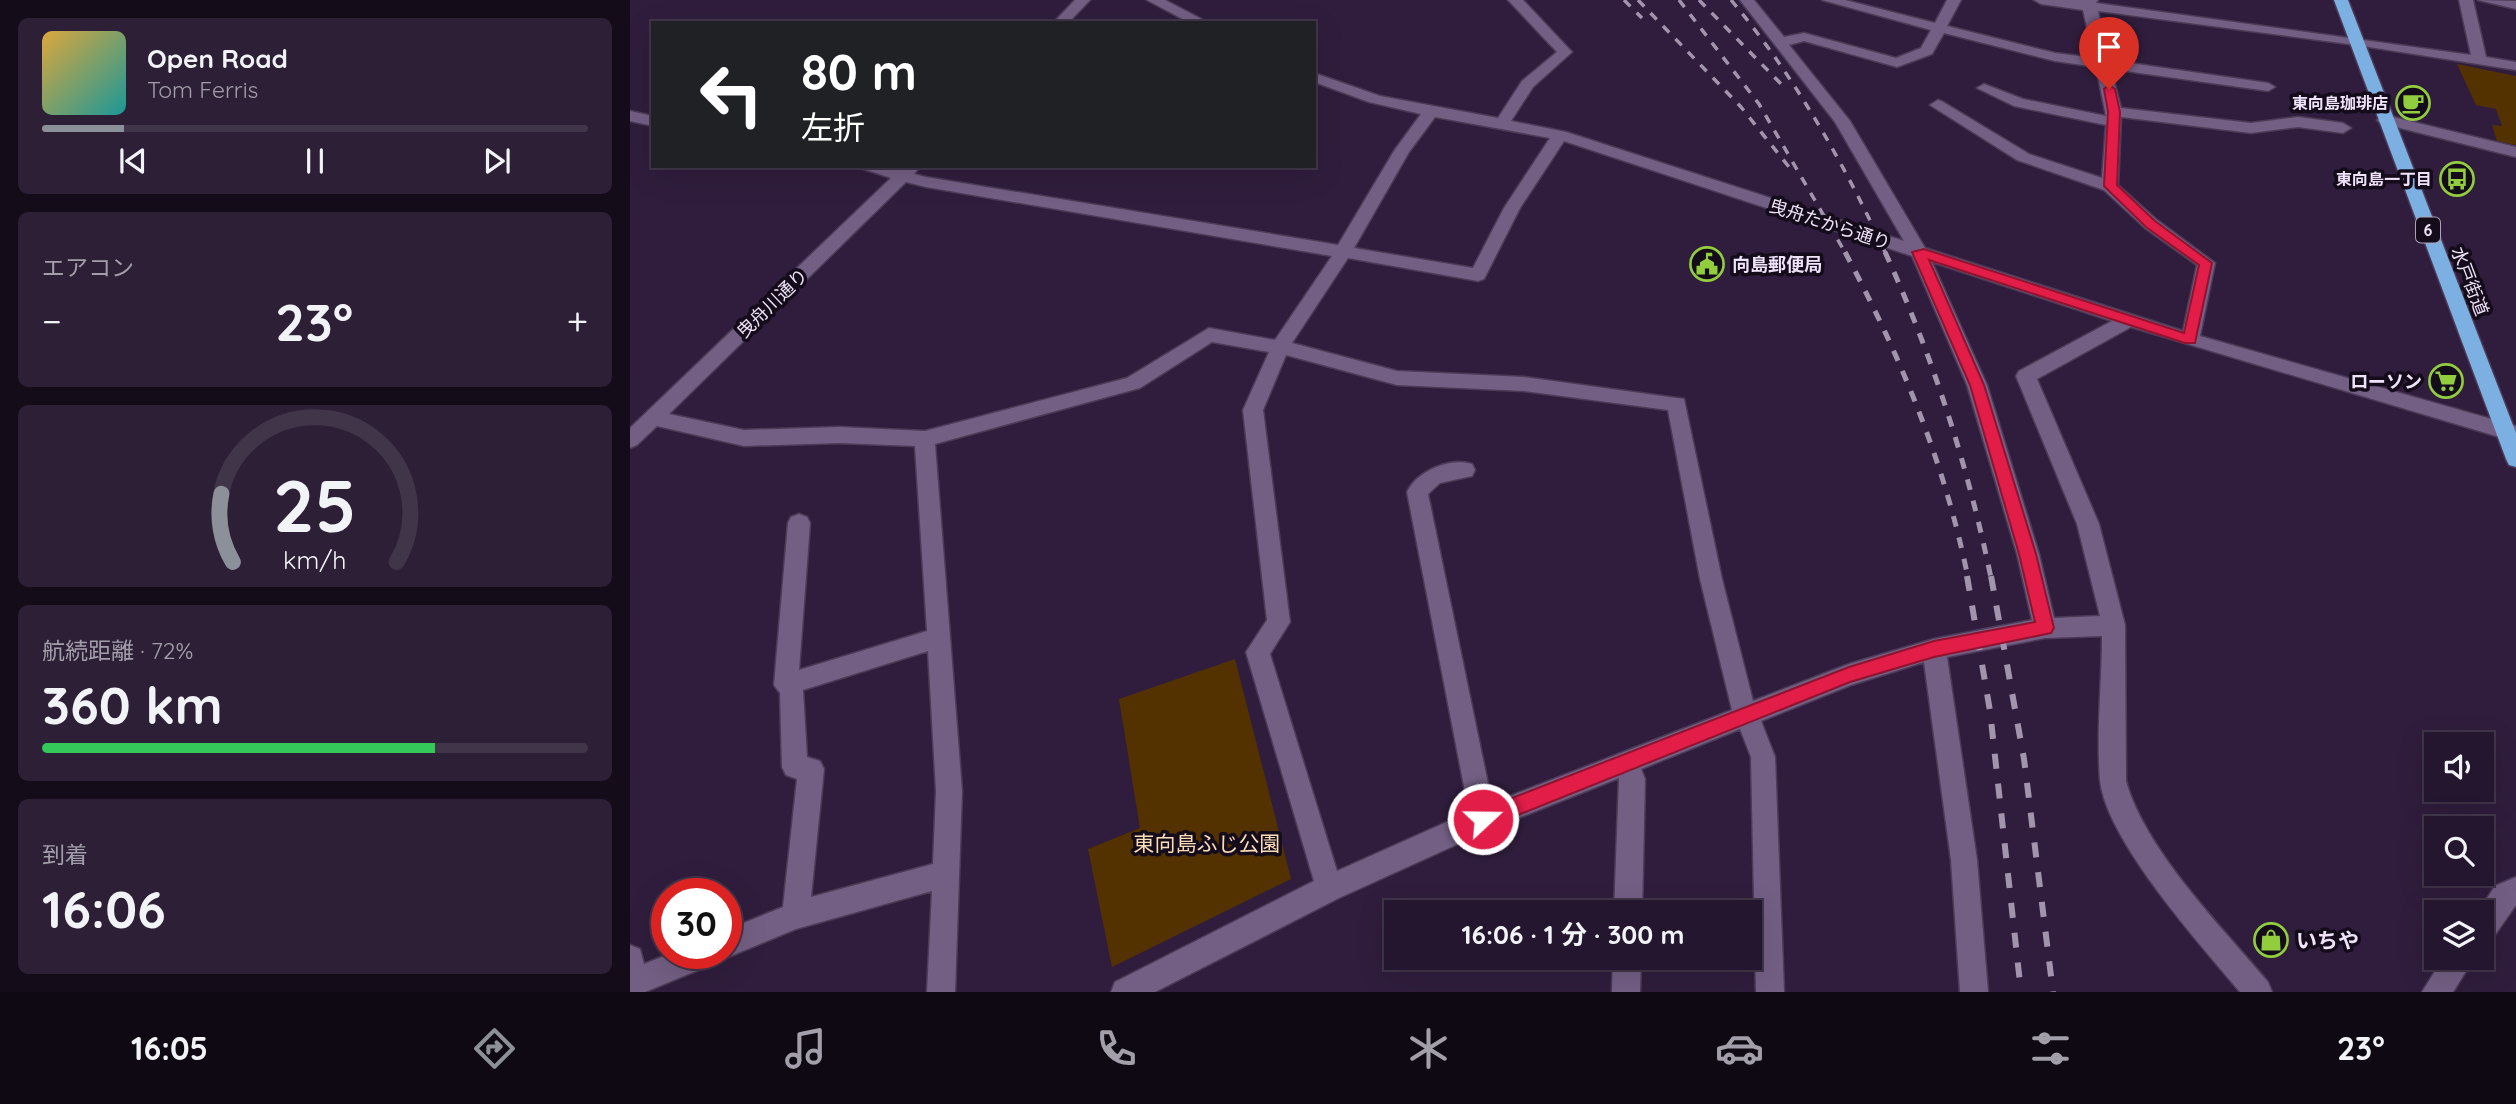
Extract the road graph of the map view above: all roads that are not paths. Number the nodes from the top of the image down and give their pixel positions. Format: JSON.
{"nodes":[{"id":1,"x":1083,"y":0,"type":"edge"},
{"id":2,"x":1154,"y":0,"type":"edge"},
{"id":3,"x":1515,"y":0,"type":"edge"},
{"id":4,"x":1747,"y":0,"type":"edge"},
{"id":5,"x":1829,"y":0,"type":"edge"},
{"id":6,"x":1954,"y":0,"type":"edge"},
{"id":7,"x":2041,"y":0,"type":"edge"},
{"id":8,"x":2341,"y":0,"type":"edge"},
{"id":9,"x":2485,"y":0,"type":"edge"},
{"id":10,"x":2462,"y":1,"type":"edge"},
{"id":11,"x":2090,"y":2,"type":"edge"},
{"id":12,"x":2516,"y":5,"type":"edge"},
{"id":13,"x":1062,"y":21,"type":"edge"},
{"id":14,"x":1198,"y":21,"type":"edge"},
{"id":15,"x":1939,"y":28,"type":"junction"},
{"id":16,"x":2356,"y":41,"type":"junction"},
{"id":17,"x":1782,"y":42,"type":"junction"},
{"id":18,"x":2479,"y":59,"type":"junction"},
{"id":19,"x":2105,"y":66,"type":"junction"},
{"id":20,"x":2516,"y":66,"type":"edge"},
{"id":21,"x":1316,"y":78,"type":"edge"},
{"id":22,"x":2268,"y":87,"type":"dead end"},
{"id":23,"x":1984,"y":88,"type":"dead end"},
{"id":24,"x":1938,"y":105,"type":"dead end"},
{"id":25,"x":1430,"y":113,"type":"junction"},
{"id":26,"x":630,"y":116,"type":"edge"},
{"id":27,"x":2114,"y":117,"type":"junction"},
{"id":28,"x":2385,"y":120,"type":"junction"},
{"id":29,"x":651,"y":121,"type":"edge"},
{"id":30,"x":1503,"y":122,"type":"junction"},
{"id":31,"x":2343,"y":128,"type":"dead end"},
{"id":32,"x":1560,"y":135,"type":"junction"},
{"id":33,"x":2516,"y":152,"type":"edge"},
{"id":34,"x":880,"y":168,"type":"edge"},
{"id":35,"x":908,"y":171,"type":"edge"},
{"id":36,"x":2110,"y":186,"type":"junction"},
{"id":37,"x":1343,"y":252,"type":"junction"},
{"id":38,"x":1919,"y":252,"type":"junction"},
{"id":39,"x":2130,"y":320,"type":"junction"},
{"id":40,"x":2190,"y":340,"type":"junction"},
{"id":41,"x":1280,"y":347,"type":"junction"},
{"id":42,"x":653,"y":418,"type":"junction"},
{"id":43,"x":2510,"y":433,"type":"edge"},
{"id":44,"x":925,"y":439,"type":"junction"},
{"id":45,"x":630,"y":440,"type":"edge"},
{"id":46,"x":2516,"y":459,"type":"edge"},
{"id":47,"x":1465,"y":470,"type":"dead end"},
{"id":48,"x":799,"y":523,"type":"dead end"},
{"id":49,"x":2114,"y":625,"type":"junction"},
{"id":50,"x":2045,"y":628,"type":"junction"},
{"id":51,"x":939,"y":637,"type":"junction"},
{"id":52,"x":1934,"y":649,"type":"junction"},
{"id":53,"x":790,"y":683,"type":"junction"},
{"id":54,"x":1747,"y":713,"type":"junction"},
{"id":55,"x":1626,"y":764,"type":"junction"},
{"id":56,"x":1483,"y":819,"type":"junction"},
{"id":57,"x":946,"y":874,"type":"junction"},
{"id":58,"x":1329,"y":888,"type":"junction"},
{"id":59,"x":2516,"y":890,"type":"edge"},
{"id":60,"x":1628,"y":900,"type":"edge"},
{"id":61,"x":2494,"y":912,"type":"edge"},
{"id":62,"x":796,"y":915,"type":"junction"},
{"id":63,"x":742,"y":937,"type":"edge"},
{"id":64,"x":630,"y":959,"type":"edge"},
{"id":65,"x":666,"y":969,"type":"edge"},
{"id":66,"x":1627,"y":970,"type":"edge"},
{"id":67,"x":2451,"y":970,"type":"edge"},
{"id":68,"x":941,"y":992,"type":"edge"},
{"id":69,"x":1125,"y":992,"type":"edge"},
{"id":70,"x":1626,"y":992,"type":"edge"},
{"id":71,"x":1770,"y":992,"type":"edge"},
{"id":72,"x":1974,"y":992,"type":"edge"},
{"id":73,"x":2258,"y":992,"type":"edge"},
{"id":74,"x":2435,"y":992,"type":"edge"}],
"edges":[{"from":1,"to":13,"type":"street"},
{"from":2,"to":14,"type":"street"},
{"from":3,"to":30,"type":"street"},
{"from":4,"to":17,"type":"street"},
{"from":5,"to":15,"type":"street"},
{"from":6,"to":15,"type":"street"},
{"from":7,"to":11,"type":"street"},
{"from":8,"to":16,"type":"highway","name":"水戸街道","number":"6"},
{"from":9,"to":12,"type":"street"},
{"from":10,"to":18,"type":"street"},
{"from":11,"to":16,"type":"street"},
{"from":11,"to":19,"type":"street"},
{"from":15,"to":17,"type":"street"},
{"from":15,"to":19,"type":"street"},
{"from":16,"to":18,"type":"street"},
{"from":16,"to":28,"type":"highway","name":"水戸街道","number":"6"},
{"from":17,"to":38,"type":"street"},
{"from":18,"to":20,"type":"street"},
{"from":19,"to":22,"type":"street"},
{"from":19,"to":27,"type":"street"},
{"from":21,"to":25,"type":"street","name":"曳舟たから通り"},
{"from":23,"to":27,"type":"street"},
{"from":24,"to":36,"type":"street"},
{"from":25,"to":30,"type":"street","name":"曳舟たから通り"},
{"from":25,"to":37,"type":"street"},
{"from":26,"to":29,"type":"street"},
{"from":27,"to":31,"type":"street"},
{"from":27,"to":36,"type":"street"},
{"from":28,"to":33,"type":"street"},
{"from":28,"to":43,"type":"highway","name":"水戸街道","number":"6"},
{"from":30,"to":32,"type":"street","name":"曳舟たから通り"},
{"from":32,"to":37,"type":"street"},
{"from":32,"to":38,"type":"street","name":"曳舟たから通り"},
{"from":34,"to":35,"type":"street"},
{"from":35,"to":37,"type":"street"},
{"from":35,"to":42,"type":"street","name":"曳舟川通り"},
{"from":36,"to":40,"type":"street"},
{"from":37,"to":41,"type":"street"},
{"from":38,"to":39,"type":"street","name":"曳舟たから通り"},
{"from":38,"to":50,"type":"street"},
{"from":39,"to":40,"type":"street","name":"曳舟たから通り"},
{"from":39,"to":49,"type":"street"},
{"from":40,"to":43,"type":"street","name":"曳舟たから通り"},
{"from":41,"to":44,"type":"street"},
{"from":41,"to":54,"type":"street"},
{"from":41,"to":58,"type":"street"},
{"from":42,"to":44,"type":"street"},
{"from":42,"to":45,"type":"street","name":"曳舟川通り"},
{"from":43,"to":46,"type":"highway","name":"水戸街道","number":"6"},
{"from":44,"to":51,"type":"street"},
{"from":47,"to":56,"type":"street"},
{"from":48,"to":53,"type":"street"},
{"from":49,"to":50,"type":"street"},
{"from":49,"to":73,"type":"street"},
{"from":50,"to":52,"type":"street"},
{"from":51,"to":53,"type":"street"},
{"from":51,"to":57,"type":"street"},
{"from":52,"to":54,"type":"street"},
{"from":52,"to":72,"type":"street"},
{"from":53,"to":62,"type":"street"},
{"from":54,"to":55,"type":"street"},
{"from":54,"to":71,"type":"street"},
{"from":55,"to":56,"type":"street"},
{"from":55,"to":60,"type":"street"},
{"from":56,"to":58,"type":"street"},
{"from":57,"to":62,"type":"street"},
{"from":57,"to":68,"type":"street"},
{"from":58,"to":69,"type":"street"},
{"from":59,"to":61,"type":"street"},
{"from":62,"to":63,"type":"street"},
{"from":64,"to":65,"type":"street"},
{"from":66,"to":70,"type":"street"},
{"from":67,"to":74,"type":"street"}]}
